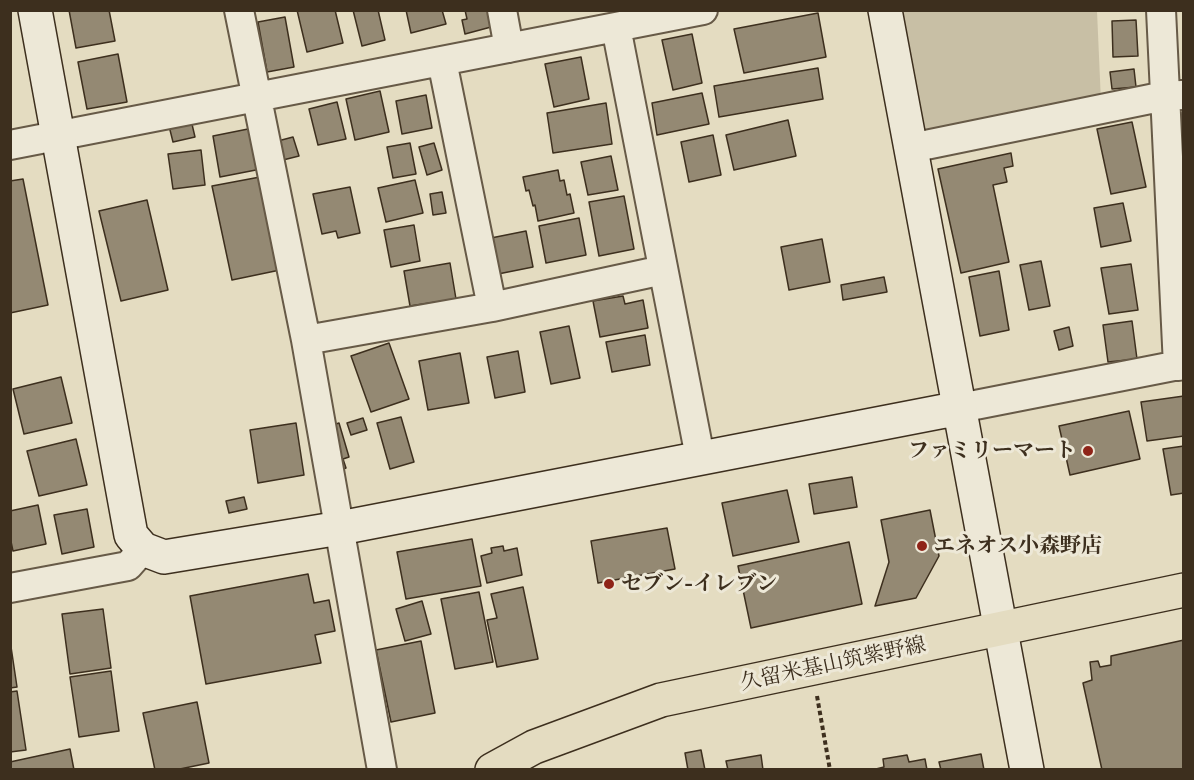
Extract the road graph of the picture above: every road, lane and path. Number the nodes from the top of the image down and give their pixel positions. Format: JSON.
{"nodes":[{"id":1,"x":35,"y":10,"type":"edge"},
{"id":2,"x":239,"y":10,"type":"edge"},
{"id":3,"x":502,"y":10,"type":"edge"},
{"id":4,"x":885,"y":10,"type":"edge"},
{"id":5,"x":1161,"y":10,"type":"edge"},
{"id":6,"x":692,"y":12,"type":"edge"},
{"id":7,"x":616,"y":27,"type":"junction"},
{"id":8,"x":509,"y":48,"type":"junction"},
{"id":9,"x":442,"y":61,"type":"junction"},
{"id":10,"x":1174,"y":96,"type":"edge"},
{"id":11,"x":258,"y":97,"type":"junction"},
{"id":12,"x":59,"y":135,"type":"junction"},
{"id":13,"x":10,"y":145,"type":"edge"},
{"id":14,"x":911,"y":148,"type":"junction"},
{"id":15,"x":663,"y":270,"type":"junction"},
{"id":16,"x":492,"y":307,"type":"junction"},
{"id":17,"x":306,"y":340,"type":"junction"},
{"id":18,"x":1181,"y":365,"type":"edge"},
{"id":19,"x":960,"y":408,"type":"junction"},
{"id":20,"x":700,"y":457,"type":"junction"},
{"id":21,"x":340,"y":528,"type":"junction"},
{"id":22,"x":143,"y":549,"type":"junction"},
{"id":23,"x":10,"y":588,"type":"edge"},
{"id":24,"x":1184,"y":590,"type":"edge"},
{"id":25,"x":999,"y":627,"type":"junction"},
{"id":26,"x":812,"y":669,"type":"junction"},
{"id":27,"x":382,"y":770,"type":"edge"},
{"id":28,"x":492,"y":770,"type":"edge"},
{"id":29,"x":830,"y":770,"type":"edge"},
{"id":30,"x":1027,"y":770,"type":"edge"}],
"edges":[{"from":1,"to":12,"type":"street"},
{"from":2,"to":11,"type":"street"},
{"from":3,"to":8,"type":"street"},
{"from":4,"to":14,"type":"street"},
{"from":5,"to":10,"type":"street"},
{"from":6,"to":7,"type":"street"},
{"from":7,"to":8,"type":"street"},
{"from":7,"to":15,"type":"street"},
{"from":8,"to":9,"type":"street"},
{"from":9,"to":11,"type":"street"},
{"from":9,"to":16,"type":"street"},
{"from":10,"to":14,"type":"street"},
{"from":10,"to":18,"type":"street"},
{"from":11,"to":12,"type":"street"},
{"from":11,"to":17,"type":"street"},
{"from":12,"to":13,"type":"street"},
{"from":12,"to":22,"type":"street"},
{"from":14,"to":19,"type":"street"},
{"from":15,"to":16,"type":"street"},
{"from":15,"to":20,"type":"street"},
{"from":16,"to":17,"type":"street"},
{"from":17,"to":21,"type":"street"},
{"from":18,"to":19,"type":"street"},
{"from":19,"to":20,"type":"street"},
{"from":19,"to":25,"type":"street"},
{"from":20,"to":21,"type":"street"},
{"from":21,"to":22,"type":"street"},
{"from":21,"to":27,"type":"street"},
{"from":22,"to":23,"type":"street"},
{"from":24,"to":25,"type":"main road","name":"久留米基山筑紫野線"},
{"from":25,"to":26,"type":"main road","name":"久留米基山筑紫野線"},
{"from":25,"to":30,"type":"street"},
{"from":26,"to":28,"type":"main road","name":"久留米基山筑紫野線"},
{"from":26,"to":29,"type":"path"}]}
